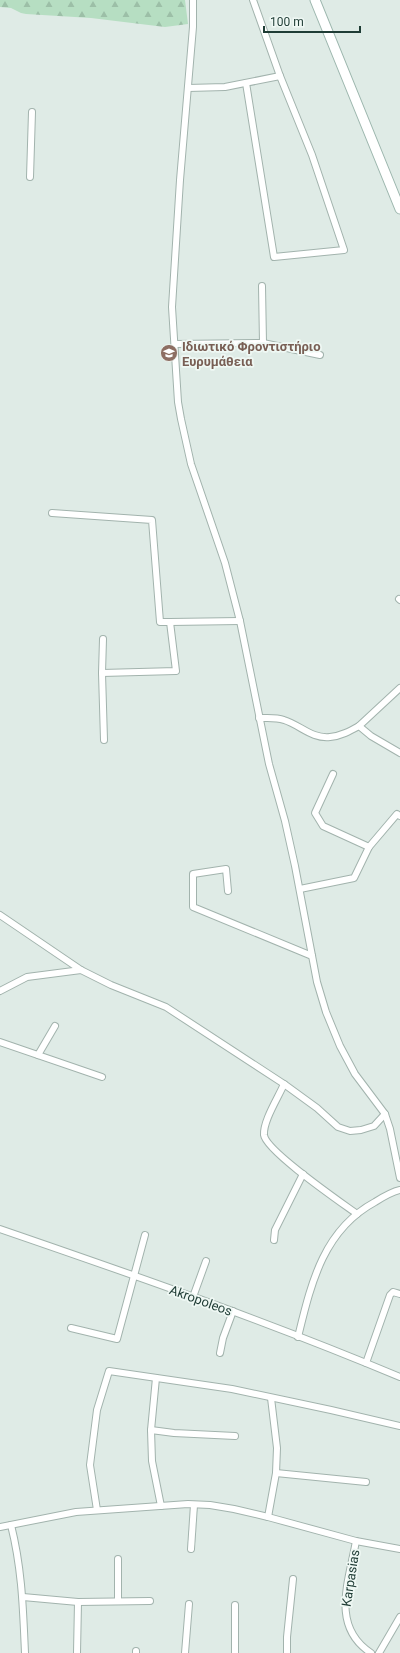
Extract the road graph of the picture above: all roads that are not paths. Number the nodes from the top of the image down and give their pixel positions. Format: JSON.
{"nodes":[{"id":1,"x":193,"y":0,"type":"edge"},
{"id":2,"x":253,"y":0,"type":"edge"},
{"id":3,"x":315,"y":0,"type":"edge"},
{"id":4,"x":280,"y":76,"type":"junction"},
{"id":5,"x":246,"y":83,"type":"junction"},
{"id":6,"x":188,"y":88,"type":"junction"},
{"id":7,"x":32,"y":112,"type":"dead end"},
{"id":8,"x":30,"y":177,"type":"dead end"},
{"id":9,"x":400,"y":209,"type":"edge"},
{"id":10,"x":262,"y":286,"type":"dead end"},
{"id":11,"x":263,"y":343,"type":"junction"},
{"id":12,"x":175,"y":344,"type":"junction"},
{"id":13,"x":320,"y":355,"type":"dead end"},
{"id":14,"x":52,"y":514,"type":"dead end"},
{"id":15,"x":240,"y":621,"type":"junction"},
{"id":16,"x":170,"y":622,"type":"junction"},
{"id":17,"x":103,"y":639,"type":"dead end"},
{"id":18,"x":102,"y":673,"type":"junction"},
{"id":19,"x":400,"y":688,"type":"edge"},
{"id":20,"x":259,"y":718,"type":"junction"},
{"id":21,"x":359,"y":726,"type":"junction"},
{"id":22,"x":104,"y":740,"type":"dead end"},
{"id":23,"x":400,"y":753,"type":"edge"},
{"id":24,"x":333,"y":774,"type":"dead end"},
{"id":25,"x":400,"y":816,"type":"edge"},
{"id":26,"x":369,"y":847,"type":"junction"},
{"id":27,"x":300,"y":889,"type":"junction"},
{"id":28,"x":228,"y":891,"type":"dead end"},
{"id":29,"x":0,"y":915,"type":"edge"},
{"id":30,"x":312,"y":956,"type":"junction"},
{"id":31,"x":81,"y":970,"type":"junction"},
{"id":32,"x":0,"y":991,"type":"edge"},
{"id":33,"x":55,"y":1026,"type":"dead end"},
{"id":34,"x":0,"y":1042,"type":"edge"},
{"id":35,"x":38,"y":1056,"type":"junction"},
{"id":36,"x":102,"y":1077,"type":"dead end"},
{"id":37,"x":284,"y":1084,"type":"junction"},
{"id":38,"x":385,"y":1114,"type":"junction"},
{"id":39,"x":303,"y":1174,"type":"junction"},
{"id":40,"x":400,"y":1178,"type":"edge"},
{"id":41,"x":400,"y":1190,"type":"edge"},
{"id":42,"x":357,"y":1214,"type":"junction"},
{"id":43,"x":0,"y":1229,"type":"edge"},
{"id":44,"x":145,"y":1235,"type":"dead end"},
{"id":45,"x":274,"y":1240,"type":"dead end"},
{"id":46,"x":206,"y":1261,"type":"dead end"},
{"id":47,"x":134,"y":1275,"type":"junction"},
{"id":48,"x":400,"y":1294,"type":"edge"},
{"id":49,"x":193,"y":1297,"type":"junction"},
{"id":50,"x":233,"y":1311,"type":"junction"},
{"id":51,"x":71,"y":1328,"type":"dead end"},
{"id":52,"x":298,"y":1337,"type":"junction"},
{"id":53,"x":220,"y":1353,"type":"dead end"},
{"id":54,"x":366,"y":1363,"type":"junction"},
{"id":55,"x":400,"y":1377,"type":"edge"},
{"id":56,"x":156,"y":1378,"type":"junction"},
{"id":57,"x":271,"y":1398,"type":"junction"},
{"id":58,"x":400,"y":1426,"type":"edge"},
{"id":59,"x":152,"y":1430,"type":"junction"},
{"id":60,"x":235,"y":1436,"type":"dead end"},
{"id":61,"x":276,"y":1473,"type":"junction"},
{"id":62,"x":366,"y":1482,"type":"dead end"},
{"id":63,"x":194,"y":1505,"type":"junction"},
{"id":64,"x":161,"y":1506,"type":"junction"},
{"id":65,"x":97,"y":1510,"type":"junction"},
{"id":66,"x":268,"y":1517,"type":"junction"},
{"id":67,"x":12,"y":1525,"type":"junction"},
{"id":68,"x":0,"y":1527,"type":"edge"},
{"id":69,"x":356,"y":1541,"type":"junction"},
{"id":70,"x":191,"y":1548,"type":"dead end"},
{"id":71,"x":400,"y":1549,"type":"edge"},
{"id":72,"x":118,"y":1559,"type":"dead end"},
{"id":73,"x":294,"y":1580,"type":"dead end"},
{"id":74,"x":23,"y":1597,"type":"junction"},
{"id":75,"x":118,"y":1601,"type":"junction"},
{"id":76,"x":150,"y":1601,"type":"dead end"},
{"id":77,"x":78,"y":1602,"type":"junction"},
{"id":78,"x":188,"y":1604,"type":"dead end"},
{"id":79,"x":235,"y":1605,"type":"dead end"},
{"id":80,"x":400,"y":1617,"type":"edge"},
{"id":81,"x":25,"y":1653,"type":"edge"},
{"id":82,"x":77,"y":1653,"type":"edge"},
{"id":83,"x":185,"y":1653,"type":"edge"},
{"id":84,"x":235,"y":1653,"type":"edge"},
{"id":85,"x":287,"y":1653,"type":"edge"},
{"id":86,"x":371,"y":1653,"type":"edge"},
{"id":87,"x":379,"y":1653,"type":"edge"}],
"edges":[{"from":1,"to":6,"type":"street"},
{"from":2,"to":4,"type":"street"},
{"from":3,"to":9,"type":"main road"},
{"from":4,"to":5,"type":"street"},
{"from":4,"to":5,"type":"street"},
{"from":5,"to":6,"type":"street"},
{"from":6,"to":12,"type":"street"},
{"from":7,"to":8,"type":"street"},
{"from":10,"to":11,"type":"street"},
{"from":11,"to":12,"type":"street"},
{"from":11,"to":13,"type":"street"},
{"from":12,"to":15,"type":"street"},
{"from":14,"to":16,"type":"street"},
{"from":15,"to":16,"type":"street"},
{"from":15,"to":20,"type":"street"},
{"from":16,"to":18,"type":"street"},
{"from":17,"to":18,"type":"street"},
{"from":18,"to":22,"type":"street"},
{"from":19,"to":21,"type":"street"},
{"from":20,"to":21,"type":"street"},
{"from":20,"to":27,"type":"street"},
{"from":21,"to":23,"type":"street"},
{"from":24,"to":26,"type":"street"},
{"from":25,"to":26,"type":"street"},
{"from":26,"to":27,"type":"street"},
{"from":27,"to":30,"type":"street"},
{"from":28,"to":30,"type":"street"},
{"from":29,"to":31,"type":"street"},
{"from":30,"to":38,"type":"street"},
{"from":31,"to":32,"type":"street"},
{"from":31,"to":37,"type":"street"},
{"from":33,"to":35,"type":"street"},
{"from":34,"to":35,"type":"street"},
{"from":35,"to":36,"type":"street"},
{"from":37,"to":38,"type":"street"},
{"from":37,"to":39,"type":"street"},
{"from":38,"to":40,"type":"street"},
{"from":39,"to":42,"type":"street"},
{"from":39,"to":45,"type":"street"},
{"from":41,"to":42,"type":"street"},
{"from":42,"to":52,"type":"street"},
{"from":43,"to":47,"type":"street","name":"Akropoleos"},
{"from":44,"to":47,"type":"street"},
{"from":46,"to":49,"type":"street"},
{"from":47,"to":49,"type":"street","name":"Akropoleos"},
{"from":47,"to":51,"type":"street"},
{"from":48,"to":54,"type":"street"},
{"from":49,"to":50,"type":"street","name":"Akropoleos"},
{"from":50,"to":52,"type":"street","name":"Akropoleos"},
{"from":50,"to":53,"type":"street"},
{"from":52,"to":54,"type":"street","name":"Akropoleos"},
{"from":54,"to":55,"type":"street","name":"Akropoleos"},
{"from":56,"to":57,"type":"street"},
{"from":56,"to":59,"type":"street"},
{"from":56,"to":65,"type":"street"},
{"from":57,"to":58,"type":"street"},
{"from":57,"to":61,"type":"street"},
{"from":59,"to":60,"type":"street"},
{"from":59,"to":64,"type":"street"},
{"from":61,"to":62,"type":"street"},
{"from":61,"to":66,"type":"street"},
{"from":63,"to":64,"type":"street"},
{"from":63,"to":66,"type":"street"},
{"from":63,"to":70,"type":"street"},
{"from":64,"to":65,"type":"street"},
{"from":65,"to":67,"type":"street"},
{"from":66,"to":69,"type":"street"},
{"from":67,"to":68,"type":"street"},
{"from":67,"to":74,"type":"street"},
{"from":69,"to":71,"type":"street"},
{"from":69,"to":86,"type":"street","name":"Karpasias"},
{"from":72,"to":75,"type":"street"},
{"from":73,"to":85,"type":"street"},
{"from":74,"to":77,"type":"street"},
{"from":74,"to":81,"type":"street"},
{"from":75,"to":76,"type":"street"},
{"from":75,"to":77,"type":"street"},
{"from":77,"to":82,"type":"street"},
{"from":78,"to":83,"type":"street"},
{"from":79,"to":84,"type":"street"},
{"from":80,"to":87,"type":"street"}]}
